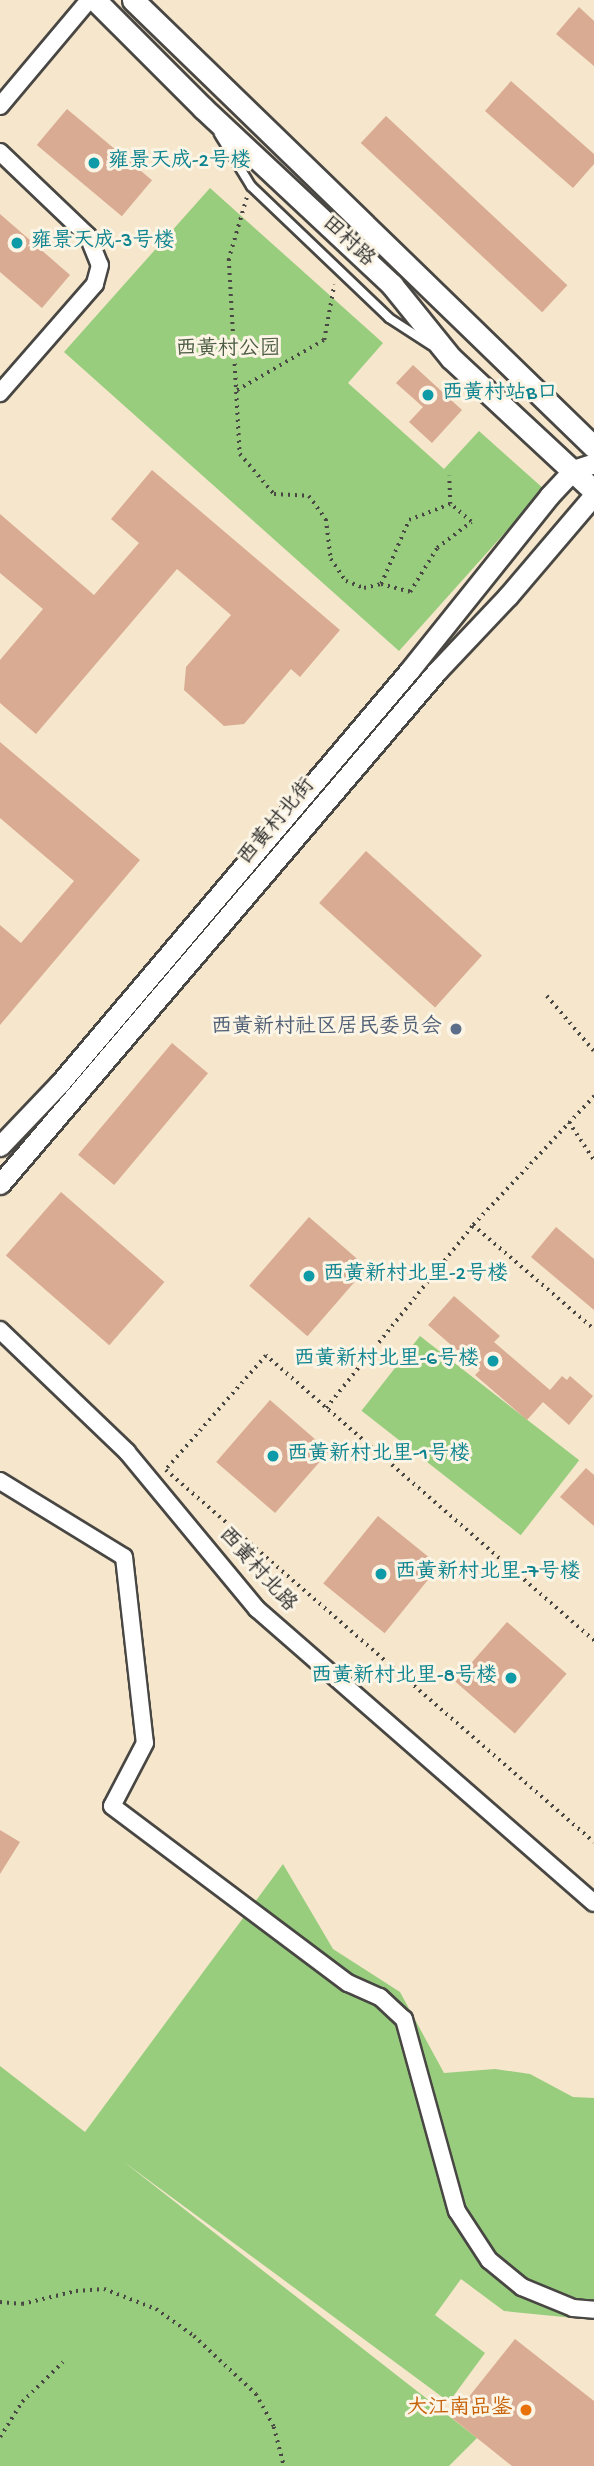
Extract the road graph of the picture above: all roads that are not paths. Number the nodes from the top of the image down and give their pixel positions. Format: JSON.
{"nodes":[{"id":1,"x":89,"y":0,"type":"edge"},
{"id":2,"x":95,"y":0,"type":"edge"},
{"id":3,"x":133,"y":0,"type":"edge"},
{"id":4,"x":0,"y":106,"type":"edge"},
{"id":5,"x":203,"y":108,"type":"junction"},
{"id":6,"x":0,"y":152,"type":"edge"},
{"id":7,"x":451,"y":358,"type":"junction"},
{"id":8,"x":0,"y":393,"type":"edge"},
{"id":9,"x":594,"y":447,"type":"edge"},
{"id":10,"x":594,"y":463,"type":"edge"},
{"id":11,"x":573,"y":470,"type":"junction"},
{"id":12,"x":594,"y":493,"type":"edge"},
{"id":13,"x":0,"y":1146,"type":"edge"},
{"id":14,"x":0,"y":1184,"type":"edge"},
{"id":15,"x":0,"y":1330,"type":"edge"},
{"id":16,"x":0,"y":1481,"type":"edge"},
{"id":17,"x":594,"y":1903,"type":"edge"},
{"id":18,"x":594,"y":2310,"type":"edge"}],
"edges":[{"from":1,"to":4,"type":"street"},
{"from":2,"to":5,"type":"main road","name":"田村路"},
{"from":3,"to":9,"type":"main road","name":"田村路"},
{"from":5,"to":7,"type":"main road","name":"田村路"},
{"from":5,"to":7,"type":"lane"},
{"from":6,"to":8,"type":"street"},
{"from":7,"to":11,"type":"main road","name":"田村路"},
{"from":10,"to":11,"type":"street"},
{"from":11,"to":12,"type":"main road","name":"田村路"},
{"from":11,"to":13,"type":"street","name":"西黄村北街"},
{"from":12,"to":14,"type":"street","name":"西黄村北街"},
{"from":15,"to":17,"type":"street","name":"西黄村北路"},
{"from":16,"to":18,"type":"street"}]}
